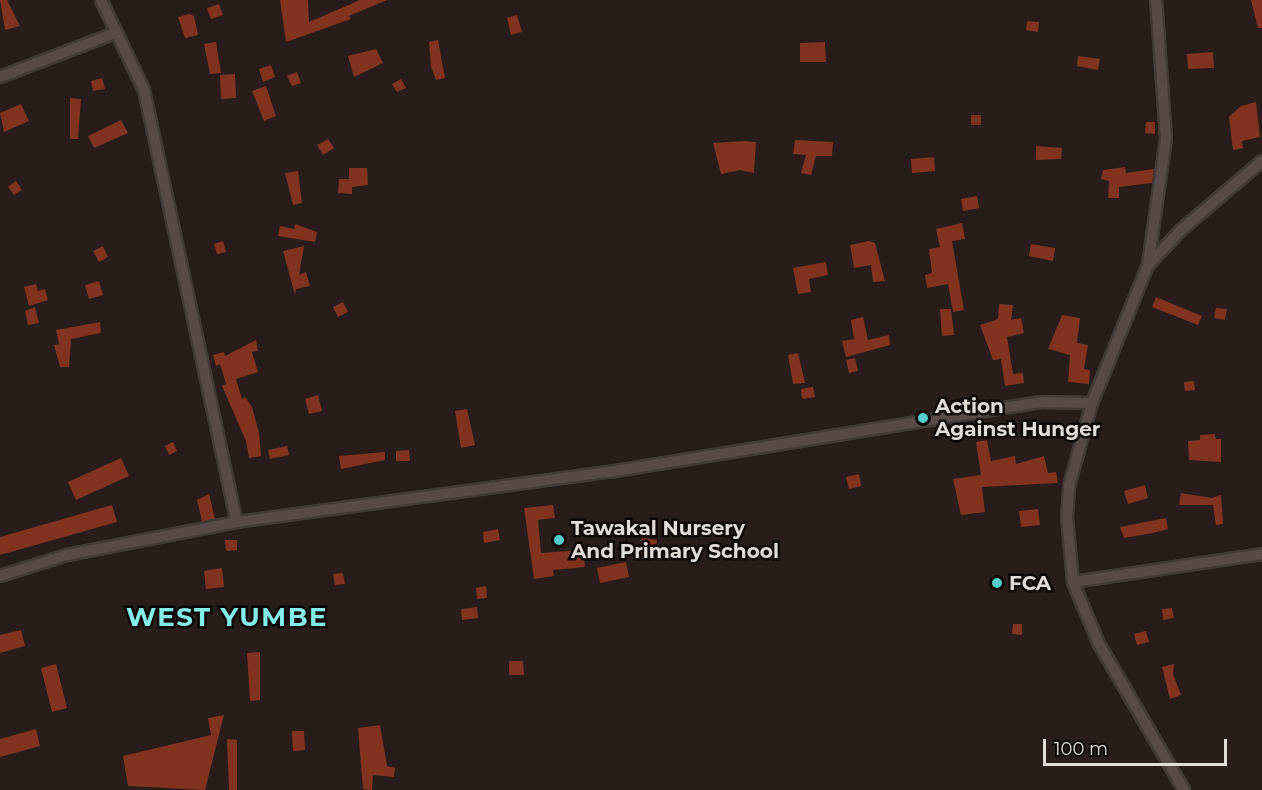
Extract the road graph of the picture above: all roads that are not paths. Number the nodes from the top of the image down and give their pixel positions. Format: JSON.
{"nodes":[{"id":1,"x":101,"y":0,"type":"edge"},
{"id":2,"x":1156,"y":0,"type":"edge"},
{"id":3,"x":115,"y":33,"type":"junction"},
{"id":4,"x":0,"y":77,"type":"edge"},
{"id":5,"x":1262,"y":161,"type":"edge"},
{"id":6,"x":1148,"y":265,"type":"junction"},
{"id":7,"x":1092,"y":403,"type":"junction"},
{"id":8,"x":237,"y":522,"type":"junction"},
{"id":9,"x":1262,"y":554,"type":"edge"},
{"id":10,"x":0,"y":576,"type":"edge"},
{"id":11,"x":1073,"y":582,"type":"junction"},
{"id":12,"x":1184,"y":790,"type":"edge"}],
"edges":[{"from":1,"to":3,"type":"street"},
{"from":2,"to":6,"type":"street"},
{"from":3,"to":4,"type":"street"},
{"from":3,"to":8,"type":"street"},
{"from":5,"to":6,"type":"street"},
{"from":6,"to":7,"type":"street"},
{"from":7,"to":8,"type":"street"},
{"from":7,"to":11,"type":"street"},
{"from":8,"to":10,"type":"street"},
{"from":9,"to":11,"type":"street"},
{"from":11,"to":12,"type":"street"}]}
